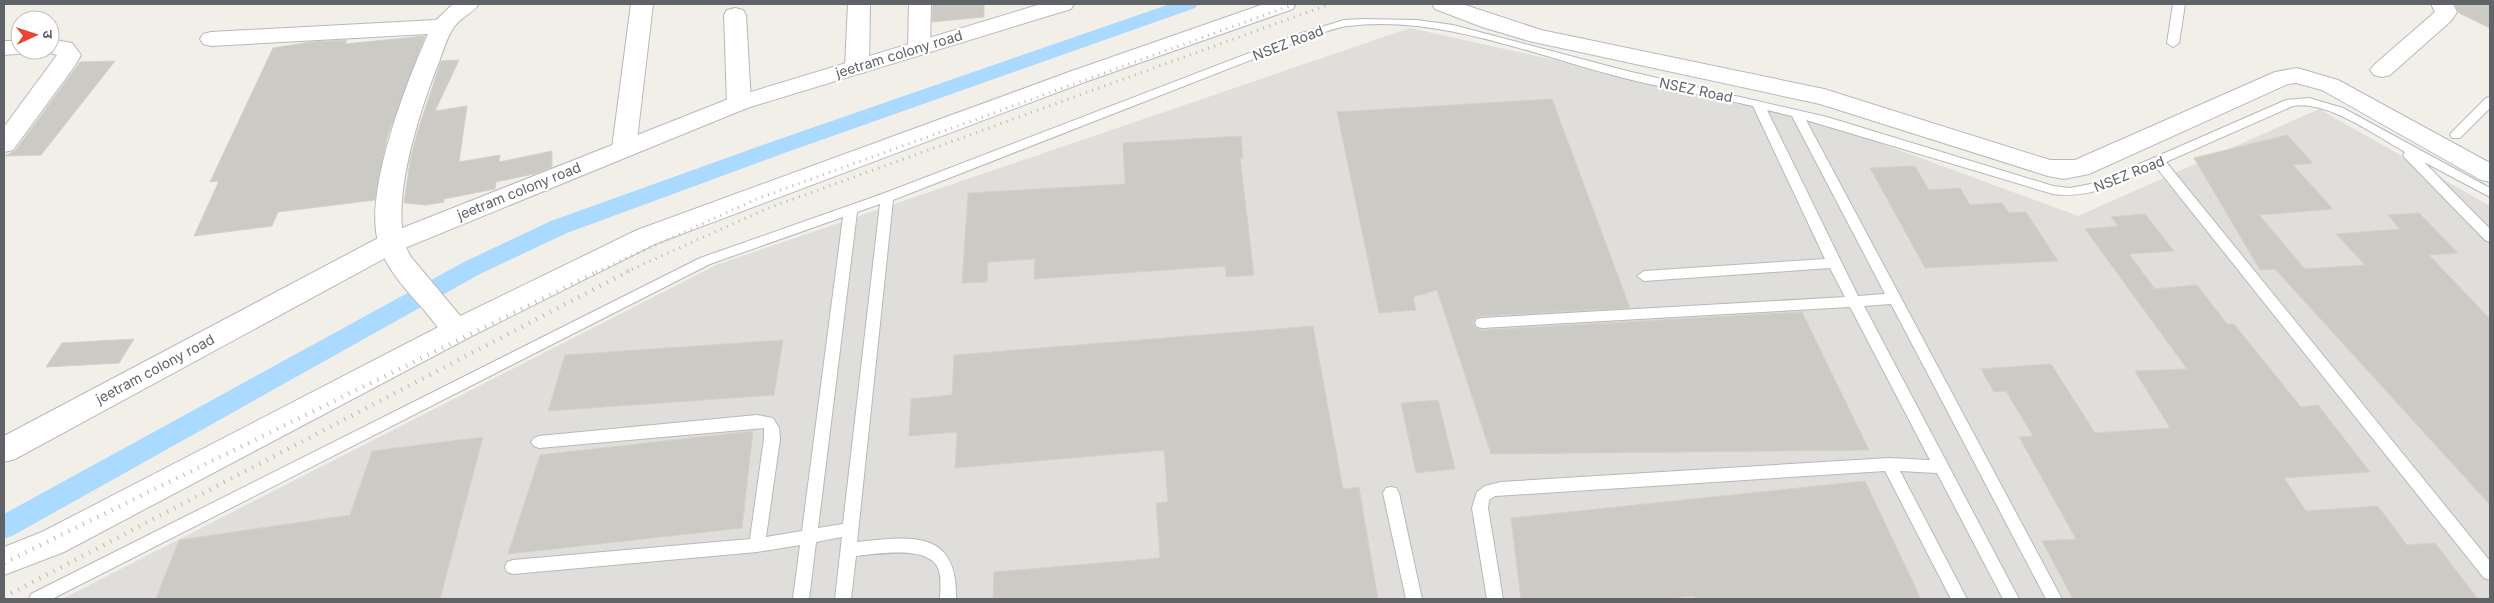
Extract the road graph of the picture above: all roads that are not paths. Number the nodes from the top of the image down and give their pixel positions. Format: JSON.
{"nodes":[{"id":1,"x":468,"y":4,"type":"edge"},
{"id":2,"x":642,"y":4,"type":"edge"},
{"id":3,"x":859,"y":4,"type":"edge"},
{"id":4,"x":920,"y":4,"type":"edge"},
{"id":5,"x":1063,"y":4,"type":"edge"},
{"id":6,"x":1285,"y":4,"type":"edge"},
{"id":7,"x":1443,"y":4,"type":"edge"},
{"id":8,"x":2179,"y":4,"type":"edge"},
{"id":9,"x":2442,"y":4,"type":"edge"},
{"id":10,"x":735,"y":15,"type":"dead end"},
{"id":11,"x":443,"y":26,"type":"junction"},
{"id":12,"x":211,"y":39,"type":"dead end"},
{"id":13,"x":2173,"y":43,"type":"dead end"},
{"id":14,"x":60,"y":47,"type":"edge"},
{"id":15,"x":919,"y":48,"type":"junction"},
{"id":16,"x":857,"y":67,"type":"junction"},
{"id":17,"x":2382,"y":70,"type":"dead end"},
{"id":18,"x":2490,"y":101,"type":"edge"},
{"id":19,"x":740,"y":103,"type":"junction"},
{"id":20,"x":1758,"y":104,"type":"junction"},
{"id":21,"x":1796,"y":113,"type":"junction"},
{"id":22,"x":2456,"y":134,"type":"dead end"},
{"id":23,"x":2398,"y":143,"type":"junction"},
{"id":24,"x":4,"y":144,"type":"edge"},
{"id":25,"x":624,"y":148,"type":"junction"},
{"id":26,"x":2159,"y":162,"type":"junction"},
{"id":27,"x":2490,"y":174,"type":"edge"},
{"id":28,"x":2490,"y":193,"type":"edge"},
{"id":29,"x":887,"y":197,"type":"junction"},
{"id":30,"x":851,"y":210,"type":"junction"},
{"id":31,"x":2490,"y":237,"type":"edge"},
{"id":32,"x":396,"y":253,"type":"junction"},
{"id":33,"x":1834,"y":263,"type":"junction"},
{"id":34,"x":1644,"y":276,"type":"dead end"},
{"id":35,"x":1894,"y":299,"type":"junction"},
{"id":36,"x":1854,"y":301,"type":"junction"},
{"id":37,"x":1482,"y":323,"type":"dead end"},
{"id":38,"x":454,"y":325,"type":"junction"},
{"id":39,"x":539,"y":442,"type":"dead end"},
{"id":40,"x":4,"y":450,"type":"edge"},
{"id":41,"x":1889,"y":464,"type":"junction"},
{"id":42,"x":1940,"y":467,"type":"junction"},
{"id":43,"x":1391,"y":493,"type":"dead end"},
{"id":44,"x":851,"y":529,"type":"junction"},
{"id":45,"x":809,"y":538,"type":"junction"},
{"id":46,"x":757,"y":545,"type":"junction"},
{"id":47,"x":848,"y":550,"type":"junction"},
{"id":48,"x":4,"y":561,"type":"edge"},
{"id":49,"x":513,"y":567,"type":"dead end"},
{"id":50,"x":2490,"y":573,"type":"edge"},
{"id":51,"x":37,"y":599,"type":"edge"},
{"id":52,"x":801,"y":599,"type":"edge"},
{"id":53,"x":843,"y":599,"type":"edge"},
{"id":54,"x":948,"y":599,"type":"edge"},
{"id":55,"x":1414,"y":599,"type":"edge"},
{"id":56,"x":1494,"y":599,"type":"edge"},
{"id":57,"x":1958,"y":599,"type":"edge"},
{"id":58,"x":2011,"y":599,"type":"edge"},
{"id":59,"x":2054,"y":599,"type":"edge"}],
"edges":[{"from":1,"to":11,"type":"street"},
{"from":2,"to":25,"type":"street"},
{"from":3,"to":16,"type":"street"},
{"from":4,"to":15,"type":"street"},
{"from":5,"to":15,"type":"street","name":"jeetram colony road"},
{"from":6,"to":38,"type":"street"},
{"from":7,"to":27,"type":"street"},
{"from":8,"to":13,"type":"lane"},
{"from":9,"to":17,"type":"street"},
{"from":10,"to":19,"type":"street"},
{"from":11,"to":12,"type":"street"},
{"from":11,"to":32,"type":"street"},
{"from":14,"to":24,"type":"street"},
{"from":15,"to":16,"type":"street","name":"jeetram colony road"},
{"from":16,"to":19,"type":"street","name":"jeetram colony road"},
{"from":18,"to":22,"type":"lane"},
{"from":19,"to":25,"type":"street","name":"jeetram colony road"},
{"from":20,"to":21,"type":"lane","name":"NSEZ Road"},
{"from":20,"to":29,"type":"lane","name":"NSEZ Road"},
{"from":20,"to":33,"type":"lane"},
{"from":21,"to":26,"type":"lane","name":"NSEZ Road"},
{"from":21,"to":35,"type":"lane"},
{"from":23,"to":26,"type":"lane","name":"NSEZ Road"},
{"from":23,"to":28,"type":"lane","name":"NSEZ Road"},
{"from":23,"to":31,"type":"lane"},
{"from":25,"to":32,"type":"street","name":"jeetram colony road"},
{"from":26,"to":50,"type":"lane"},
{"from":29,"to":30,"type":"lane","name":"NSEZ Road"},
{"from":29,"to":44,"type":"lane"},
{"from":30,"to":45,"type":"lane"},
{"from":30,"to":51,"type":"lane","name":"NSEZ Road"},
{"from":32,"to":38,"type":"street"},
{"from":32,"to":40,"type":"street","name":"jeetram colony road"},
{"from":33,"to":34,"type":"lane"},
{"from":33,"to":36,"type":"lane"},
{"from":35,"to":36,"type":"lane"},
{"from":35,"to":59,"type":"lane"},
{"from":36,"to":37,"type":"lane"},
{"from":36,"to":42,"type":"lane"},
{"from":38,"to":48,"type":"street"},
{"from":39,"to":46,"type":"lane"},
{"from":41,"to":42,"type":"lane"},
{"from":41,"to":56,"type":"lane"},
{"from":41,"to":57,"type":"lane"},
{"from":42,"to":58,"type":"lane"},
{"from":43,"to":55,"type":"lane"},
{"from":44,"to":45,"type":"lane"},
{"from":44,"to":47,"type":"lane"},
{"from":45,"to":46,"type":"lane"},
{"from":45,"to":52,"type":"lane"},
{"from":46,"to":49,"type":"lane"},
{"from":47,"to":53,"type":"lane"},
{"from":47,"to":54,"type":"lane"}]}
